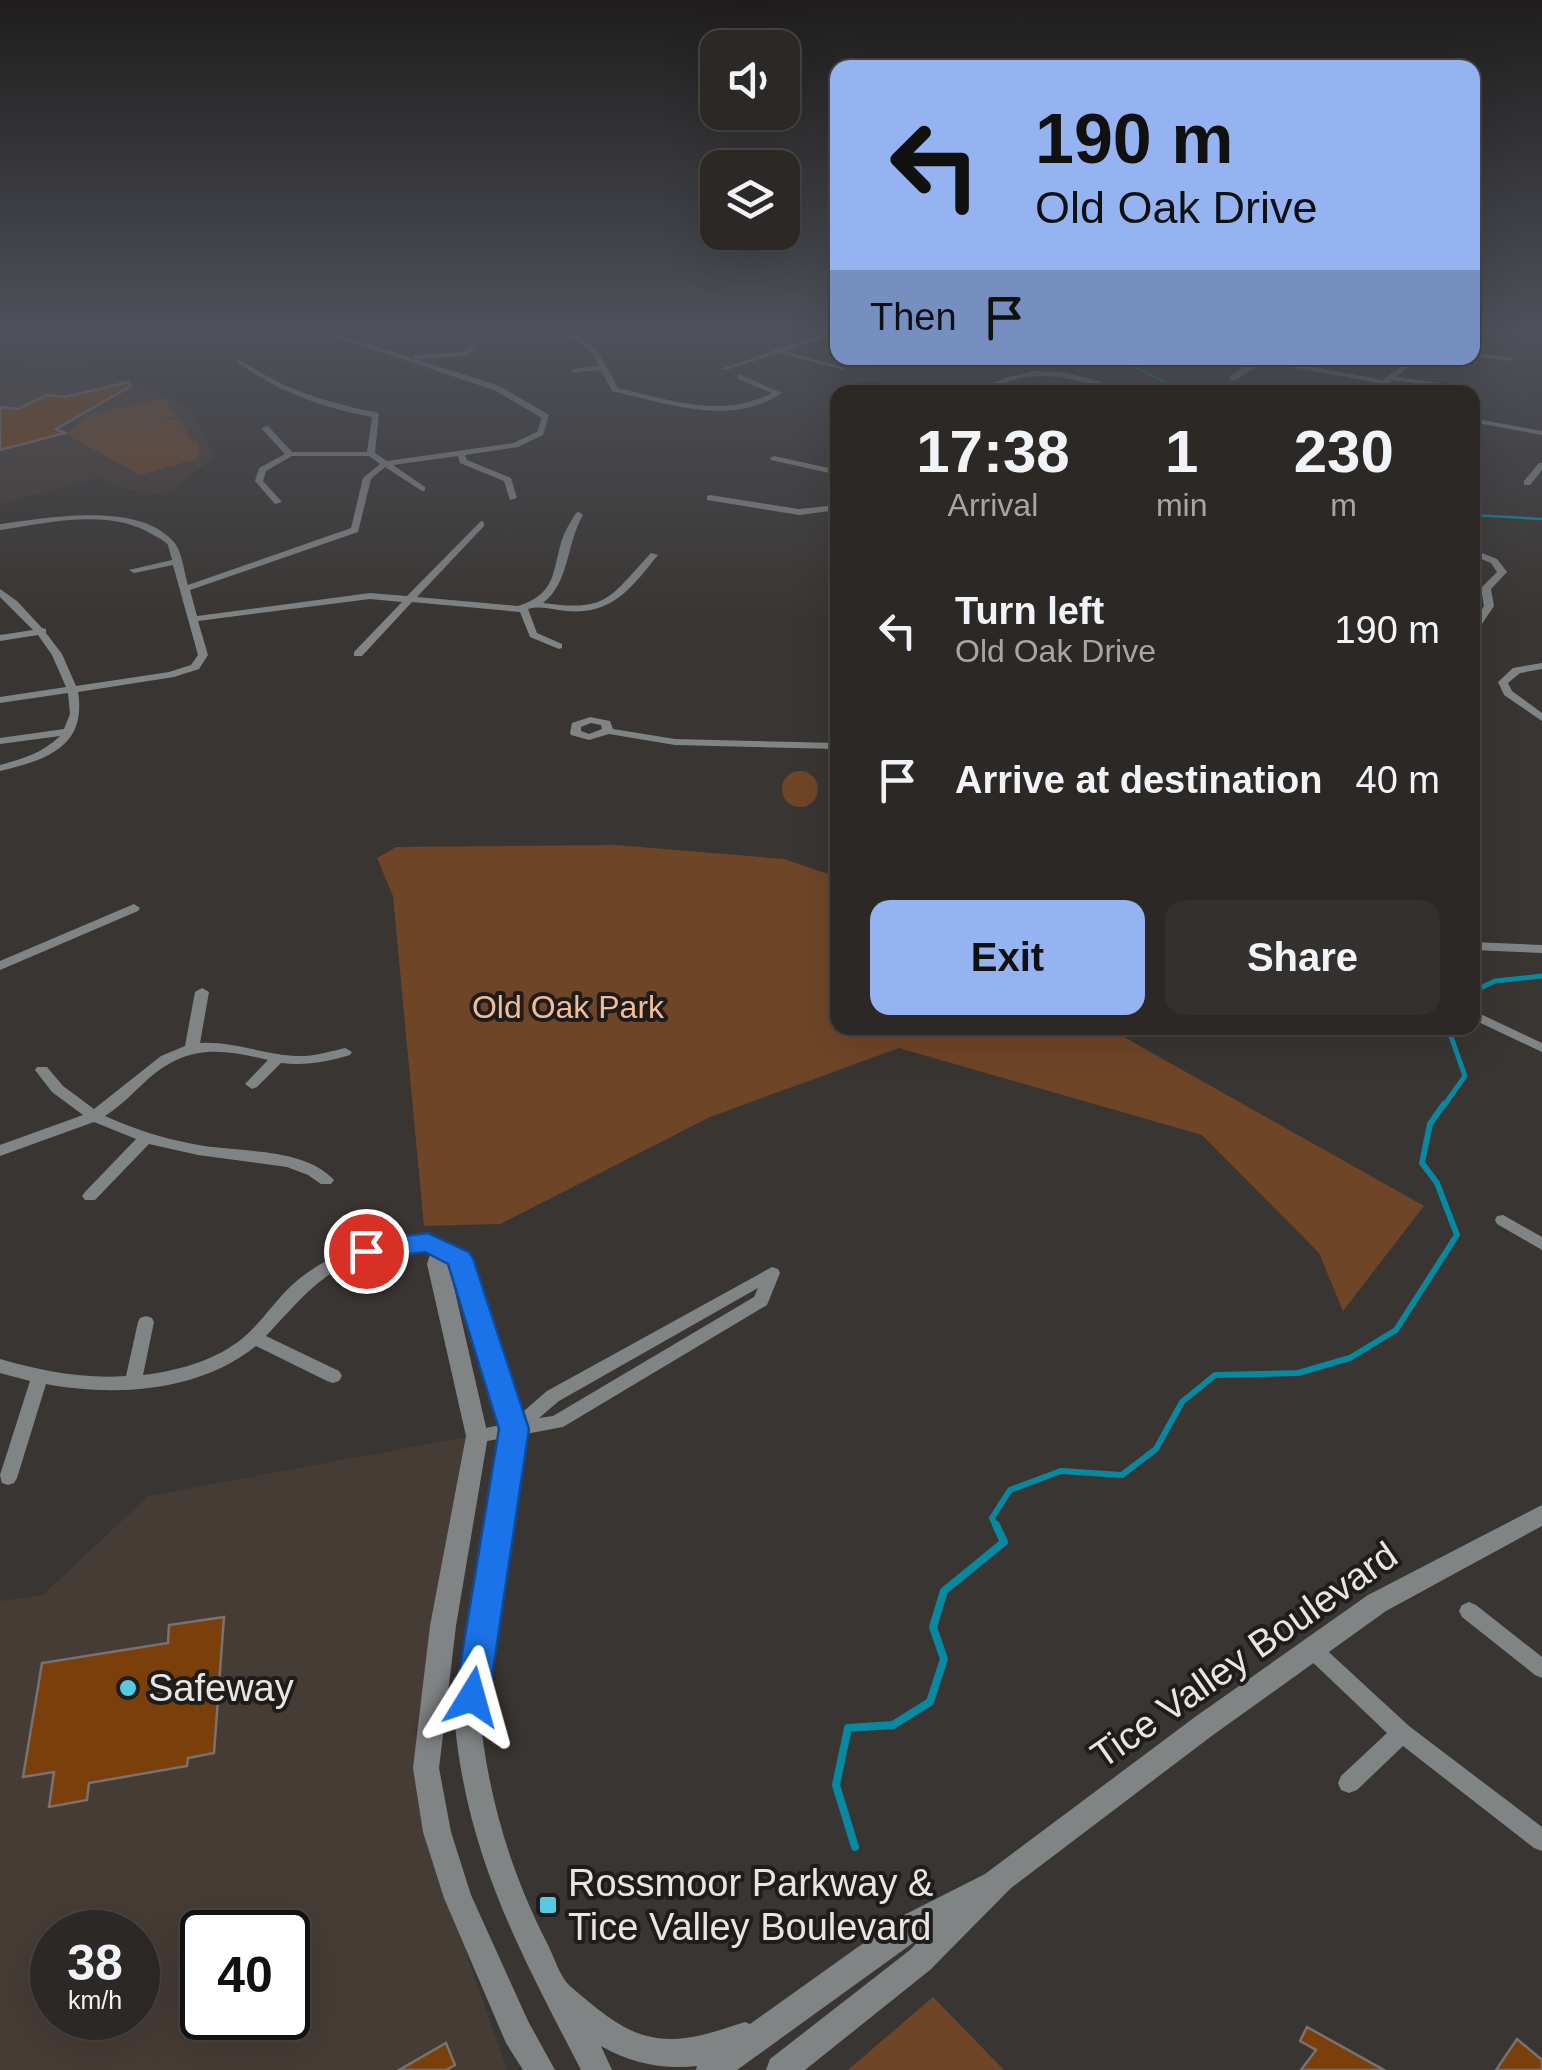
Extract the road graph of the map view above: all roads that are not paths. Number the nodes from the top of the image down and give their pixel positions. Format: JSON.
{"nodes":[{"id":1,"x":267,"y":430,"type":"edge"},
{"id":2,"x":374,"y":430,"type":"edge"},
{"id":3,"x":541,"y":430,"type":"edge"},
{"id":4,"x":460,"y":453,"type":"junction"},
{"id":5,"x":290,"y":454,"type":"junction"},
{"id":6,"x":371,"y":454,"type":"junction"},
{"id":7,"x":774,"y":458,"type":"dead end"},
{"id":8,"x":384,"y":464,"type":"junction"},
{"id":9,"x":1542,"y":465,"type":"edge"},
{"id":10,"x":830,"y":471,"type":"edge"},
{"id":11,"x":1527,"y":483,"type":"dead end"},
{"id":12,"x":422,"y":489,"type":"dead end"},
{"id":13,"x":512,"y":498,"type":"dead end"},
{"id":14,"x":710,"y":498,"type":"dead end"},
{"id":15,"x":278,"y":502,"type":"dead end"},
{"id":16,"x":830,"y":508,"type":"edge"},
{"id":17,"x":579,"y":515,"type":"dead end"},
{"id":18,"x":481,"y":524,"type":"dead end"},
{"id":19,"x":0,"y":527,"type":"edge"},
{"id":20,"x":654,"y":555,"type":"dead end"},
{"id":21,"x":1480,"y":555,"type":"edge"},
{"id":22,"x":176,"y":562,"type":"junction"},
{"id":23,"x":134,"y":570,"type":"dead end"},
{"id":24,"x":186,"y":589,"type":"junction"},
{"id":25,"x":2,"y":595,"type":"edge"},
{"id":26,"x":415,"y":599,"type":"junction"},
{"id":27,"x":540,"y":605,"type":"junction"},
{"id":28,"x":524,"y":608,"type":"junction"},
{"id":29,"x":195,"y":619,"type":"junction"},
{"id":30,"x":1480,"y":620,"type":"edge"},
{"id":31,"x":44,"y":631,"type":"junction"},
{"id":32,"x":0,"y":638,"type":"edge"},
{"id":33,"x":559,"y":646,"type":"dead end"},
{"id":34,"x":358,"y":654,"type":"dead end"},
{"id":35,"x":1542,"y":666,"type":"edge"},
{"id":36,"x":70,"y":690,"type":"junction"},
{"id":37,"x":0,"y":700,"type":"edge"},
{"id":38,"x":1542,"y":718,"type":"edge"},
{"id":39,"x":608,"y":731,"type":"dead end"},
{"id":40,"x":70,"y":732,"type":"junction"},
{"id":41,"x":0,"y":741,"type":"edge"},
{"id":42,"x":830,"y":746,"type":"edge"},
{"id":43,"x":0,"y":768,"type":"edge"},
{"id":44,"x":134,"y":908,"type":"dead end"},
{"id":45,"x":1480,"y":946,"type":"edge"},
{"id":46,"x":1542,"y":949,"type":"edge"},
{"id":47,"x":0,"y":966,"type":"edge"},
{"id":48,"x":202,"y":992,"type":"dead end"},
{"id":49,"x":1480,"y":1018,"type":"edge"},
{"id":50,"x":192,"y":1048,"type":"junction"},
{"id":51,"x":1542,"y":1048,"type":"edge"},
{"id":52,"x":345,"y":1052,"type":"dead end"},
{"id":53,"x":276,"y":1060,"type":"junction"},
{"id":54,"x":42,"y":1070,"type":"dead end"},
{"id":55,"x":252,"y":1084,"type":"dead end"},
{"id":56,"x":94,"y":1116,"type":"junction"},
{"id":57,"x":147,"y":1137,"type":"junction"},
{"id":58,"x":0,"y":1151,"type":"edge"},
{"id":59,"x":326,"y":1180,"type":"dead end"},
{"id":60,"x":90,"y":1196,"type":"dead end"},
{"id":61,"x":1503,"y":1220,"type":"dead end"},
{"id":62,"x":1542,"y":1244,"type":"edge"},
{"id":63,"x":441,"y":1247,"type":"junction"},
{"id":64,"x":146,"y":1322,"type":"dead end"},
{"id":65,"x":254,"y":1338,"type":"junction"},
{"id":66,"x":0,"y":1366,"type":"edge"},
{"id":67,"x":332,"y":1376,"type":"dead end"},
{"id":68,"x":39,"y":1378,"type":"junction"},
{"id":69,"x":133,"y":1382,"type":"junction"},
{"id":70,"x":514,"y":1429,"type":"junction"},
{"id":71,"x":477,"y":1436,"type":"junction"},
{"id":72,"x":8,"y":1478,"type":"dead end"},
{"id":73,"x":1542,"y":1515,"type":"edge"},
{"id":74,"x":1469,"y":1611,"type":"dead end"},
{"id":75,"x":1313,"y":1650,"type":"junction"},
{"id":76,"x":1542,"y":1669,"type":"edge"},
{"id":77,"x":1402,"y":1734,"type":"junction"},
{"id":78,"x":1349,"y":1783,"type":"dead end"},
{"id":79,"x":1542,"y":1840,"type":"edge"},
{"id":80,"x":1001,"y":1878,"type":"junction"},
{"id":81,"x":557,"y":1992,"type":"junction"},
{"id":82,"x":777,"y":2023,"type":"junction"},
{"id":83,"x":517,"y":2032,"type":"junction"},
{"id":84,"x":787,"y":2067,"type":"edge"},
{"id":85,"x":524,"y":2070,"type":"edge"},
{"id":86,"x":540,"y":2070,"type":"edge"},
{"id":87,"x":597,"y":2070,"type":"edge"},
{"id":88,"x":711,"y":2070,"type":"edge"}],
"edges":[{"from":1,"to":5,"type":"street"},
{"from":2,"to":6,"type":"street"},
{"from":3,"to":4,"type":"street"},
{"from":4,"to":8,"type":"street"},
{"from":4,"to":13,"type":"street"},
{"from":5,"to":6,"type":"street"},
{"from":5,"to":15,"type":"street"},
{"from":6,"to":8,"type":"street"},
{"from":7,"to":10,"type":"street"},
{"from":8,"to":12,"type":"street"},
{"from":8,"to":24,"type":"street"},
{"from":9,"to":11,"type":"street"},
{"from":14,"to":16,"type":"street"},
{"from":17,"to":27,"type":"street"},
{"from":18,"to":26,"type":"street"},
{"from":19,"to":22,"type":"street"},
{"from":20,"to":27,"type":"street"},
{"from":21,"to":30,"type":"street"},
{"from":22,"to":23,"type":"street"},
{"from":22,"to":24,"type":"street"},
{"from":24,"to":29,"type":"street"},
{"from":25,"to":31,"type":"street"},
{"from":26,"to":28,"type":"street"},
{"from":26,"to":29,"type":"street"},
{"from":26,"to":34,"type":"street"},
{"from":27,"to":28,"type":"street"},
{"from":28,"to":33,"type":"street"},
{"from":29,"to":36,"type":"street"},
{"from":31,"to":32,"type":"street"},
{"from":31,"to":36,"type":"street"},
{"from":35,"to":38,"type":"street"},
{"from":36,"to":37,"type":"street"},
{"from":36,"to":40,"type":"street"},
{"from":39,"to":42,"type":"street"},
{"from":40,"to":41,"type":"street"},
{"from":40,"to":43,"type":"street"},
{"from":44,"to":47,"type":"street"},
{"from":45,"to":46,"type":"street"},
{"from":48,"to":50,"type":"street"},
{"from":49,"to":51,"type":"street"},
{"from":50,"to":53,"type":"street"},
{"from":50,"to":56,"type":"street"},
{"from":52,"to":53,"type":"street"},
{"from":53,"to":55,"type":"street"},
{"from":54,"to":56,"type":"street"},
{"from":56,"to":57,"type":"street"},
{"from":56,"to":58,"type":"street"},
{"from":57,"to":59,"type":"street"},
{"from":57,"to":60,"type":"street"},
{"from":61,"to":62,"type":"street"},
{"from":63,"to":65,"type":"street"},
{"from":63,"to":70,"type":"street"},
{"from":63,"to":71,"type":"street"},
{"from":64,"to":69,"type":"street"},
{"from":65,"to":67,"type":"street"},
{"from":65,"to":69,"type":"street"},
{"from":66,"to":68,"type":"street"},
{"from":68,"to":69,"type":"street"},
{"from":68,"to":72,"type":"street"},
{"from":70,"to":70,"type":"street"},
{"from":70,"to":71,"type":"street"},
{"from":70,"to":81,"type":"street"},
{"from":71,"to":83,"type":"street"},
{"from":73,"to":75,"type":"street","name":"Tice Valley Boulevard"},
{"from":74,"to":76,"type":"street"},
{"from":75,"to":77,"type":"street"},
{"from":75,"to":80,"type":"street","name":"Tice Valley Boulevard"},
{"from":77,"to":78,"type":"street"},
{"from":77,"to":79,"type":"street"},
{"from":80,"to":82,"type":"street","name":"Tice Valley Boulevard"},
{"from":80,"to":84,"type":"street","name":"Tice Valley Boulevard"},
{"from":81,"to":82,"type":"street"},
{"from":81,"to":87,"type":"street"},
{"from":82,"to":88,"type":"street","name":"Tice Valley Boulevard"},
{"from":83,"to":85,"type":"street"},
{"from":83,"to":86,"type":"street"}]}
